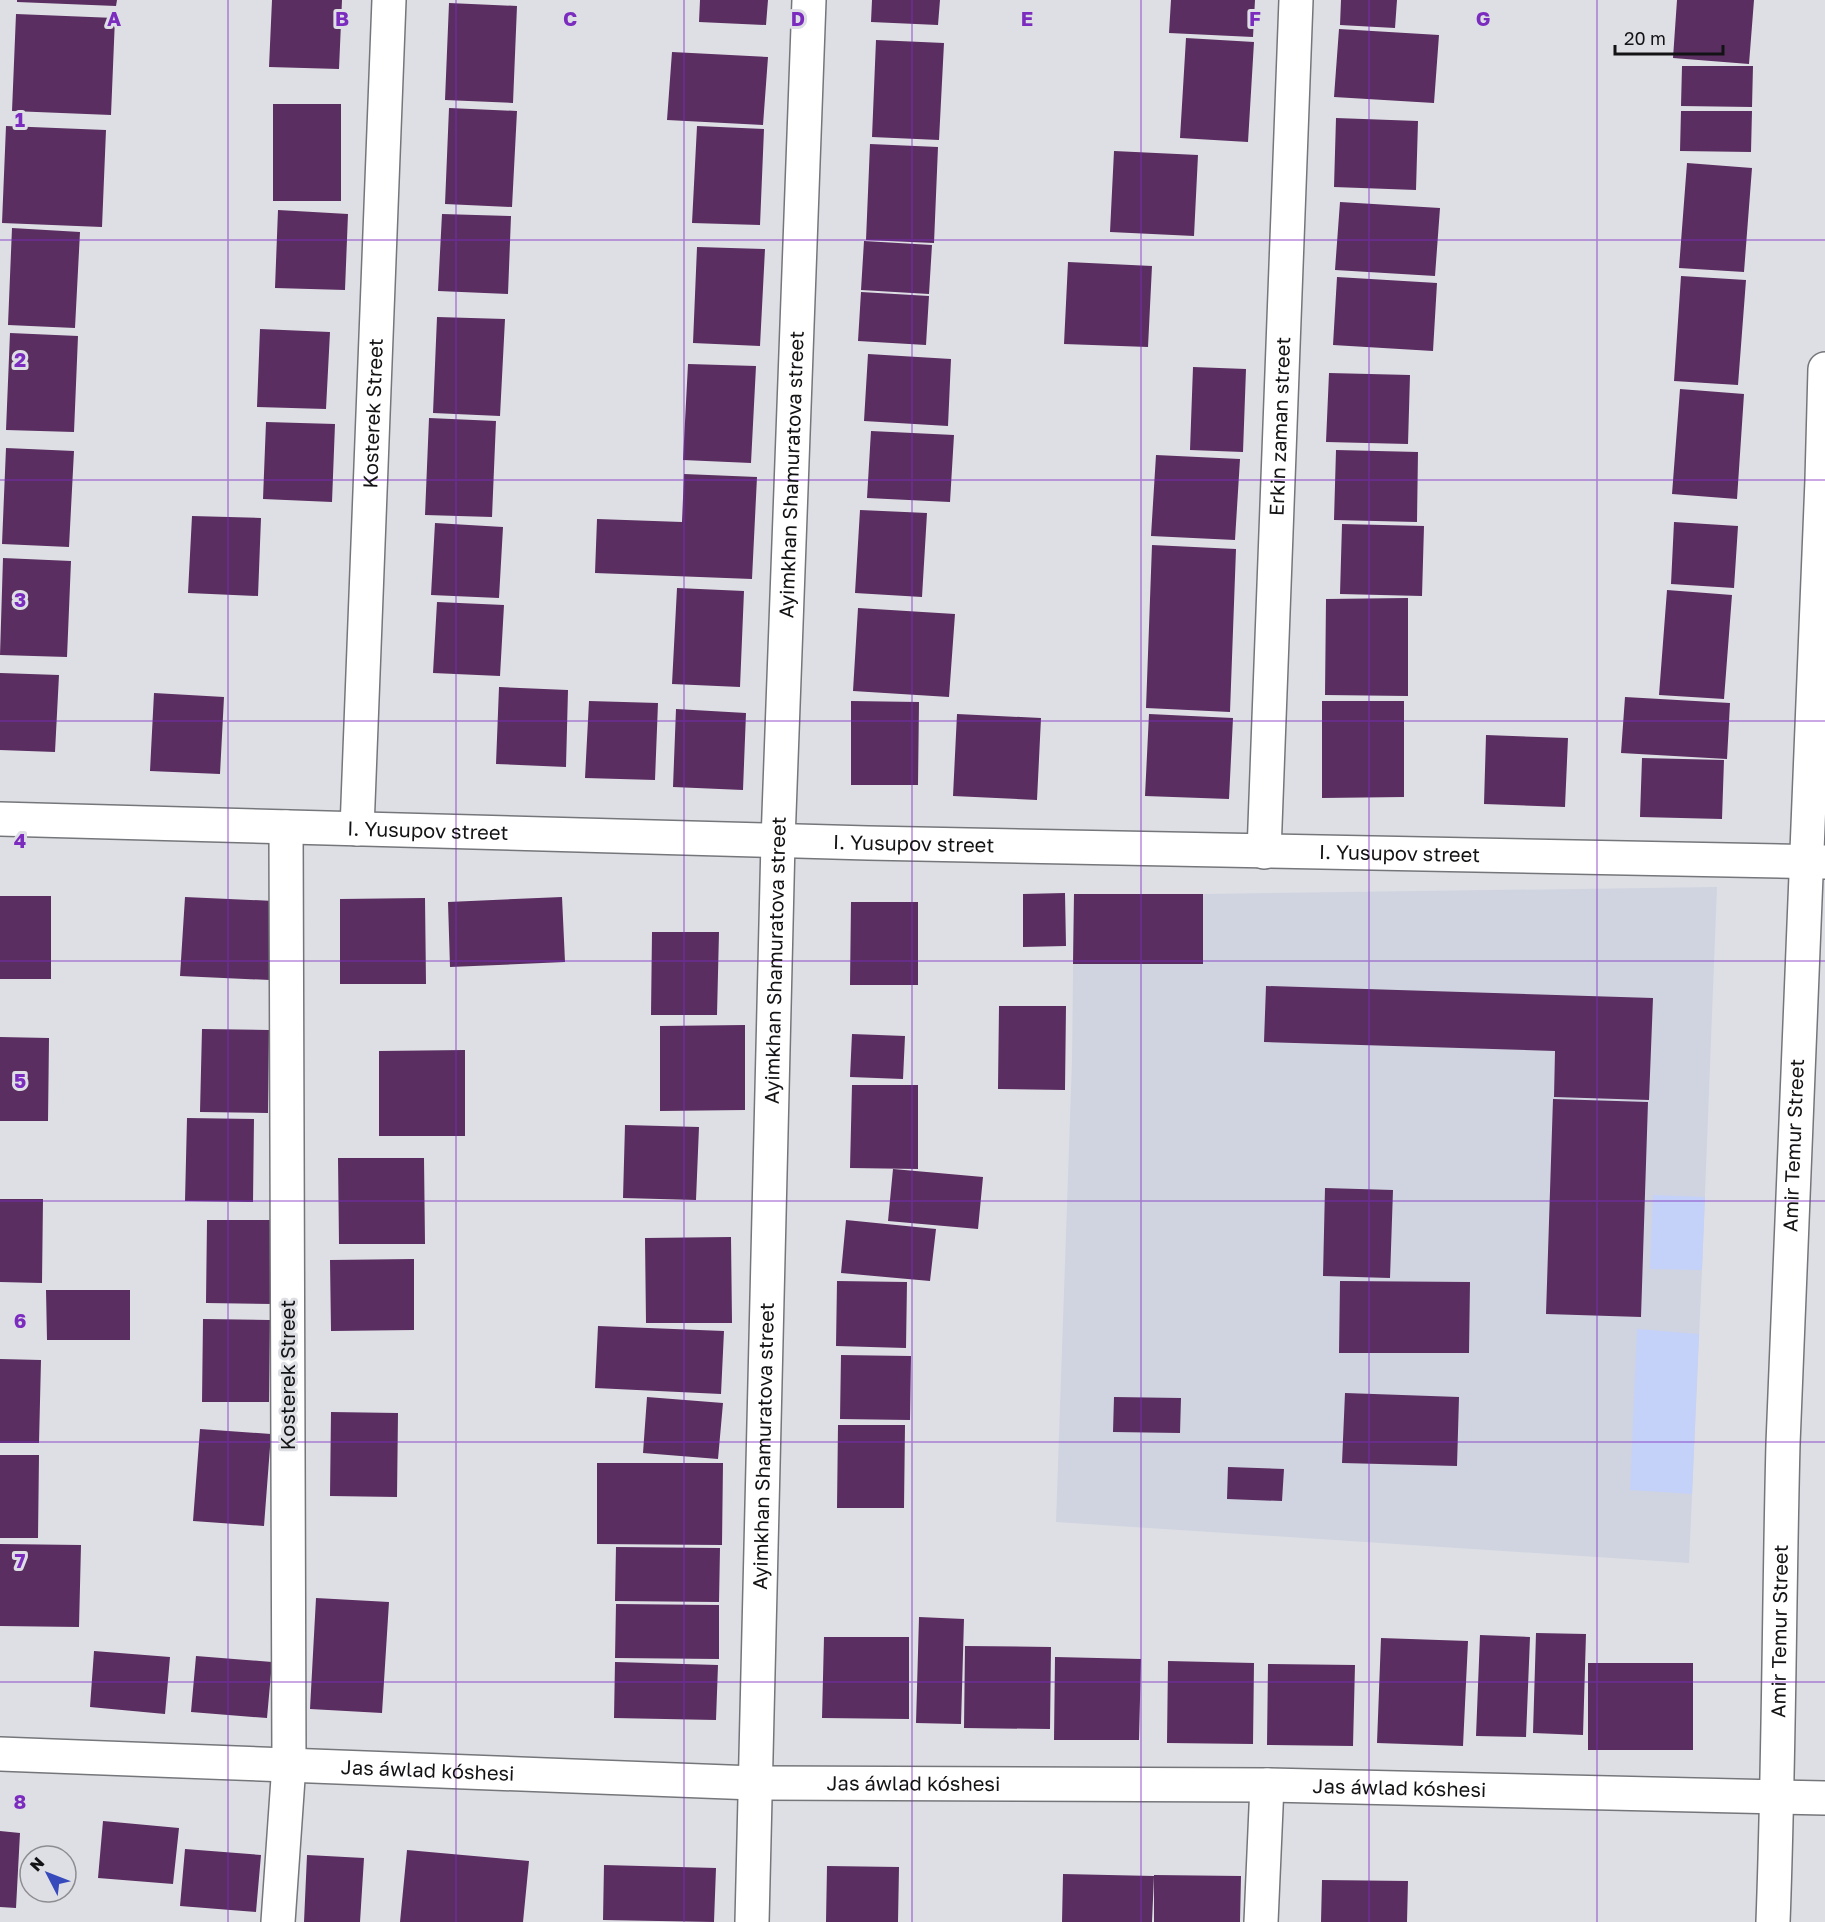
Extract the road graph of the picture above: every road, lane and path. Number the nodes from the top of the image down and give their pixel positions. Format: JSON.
{"nodes":[{"id":1,"x":389,"y":0,"type":"edge"},
{"id":2,"x":809,"y":0,"type":"edge"},
{"id":3,"x":1296,"y":0,"type":"edge"},
{"id":4,"x":1825,"y":369,"type":"edge"},
{"id":5,"x":0,"y":819,"type":"edge"},
{"id":6,"x":286,"y":827,"type":"junction"},
{"id":7,"x":357,"y":829,"type":"junction"},
{"id":8,"x":778,"y":841,"type":"junction"},
{"id":9,"x":1264,"y":852,"type":"junction"},
{"id":10,"x":1816,"y":861,"type":"edge"},
{"id":11,"x":0,"y":1754,"type":"edge"},
{"id":12,"x":289,"y":1764,"type":"junction"},
{"id":13,"x":754,"y":1783,"type":"junction"},
{"id":14,"x":1267,"y":1785,"type":"junction"},
{"id":15,"x":1778,"y":1796,"type":"junction"},
{"id":16,"x":1825,"y":1798,"type":"edge"},
{"id":17,"x":278,"y":1922,"type":"edge"},
{"id":18,"x":752,"y":1922,"type":"edge"},
{"id":19,"x":1261,"y":1922,"type":"edge"},
{"id":20,"x":1773,"y":1922,"type":"edge"}],
"edges":[{"from":1,"to":7,"type":"street","name":"Kosterek Street"},
{"from":2,"to":8,"type":"street","name":"Ayimkhan Shamuratova street"},
{"from":3,"to":9,"type":"street","name":"Erkin zaman street"},
{"from":4,"to":10,"type":"street","name":"Amir Temur Street"},
{"from":5,"to":6,"type":"street","name":"I. Yusupov street"},
{"from":6,"to":7,"type":"street","name":"I. Yusupov street"},
{"from":6,"to":12,"type":"street","name":"Kosterek Street"},
{"from":7,"to":8,"type":"street","name":"I. Yusupov street"},
{"from":8,"to":9,"type":"street","name":"I. Yusupov street"},
{"from":8,"to":13,"type":"street","name":"Ayimkhan Shamuratova street"},
{"from":9,"to":10,"type":"street","name":"I. Yusupov street"},
{"from":10,"to":15,"type":"street","name":"Amir Temur Street"},
{"from":11,"to":12,"type":"street","name":"Jas áwlad kóshesi"},
{"from":12,"to":13,"type":"street","name":"Jas áwlad kóshesi"},
{"from":12,"to":17,"type":"street","name":"Kosterek Street"},
{"from":13,"to":14,"type":"street","name":"Jas áwlad kóshesi"},
{"from":13,"to":18,"type":"street","name":"Ayimkhan Shamuratova street"},
{"from":14,"to":15,"type":"street","name":"Jas áwlad kóshesi"},
{"from":14,"to":19,"type":"street"},
{"from":15,"to":16,"type":"street","name":"Jas áwlad kóshesi"},
{"from":15,"to":20,"type":"street","name":"Amir Temur Street"}]}
